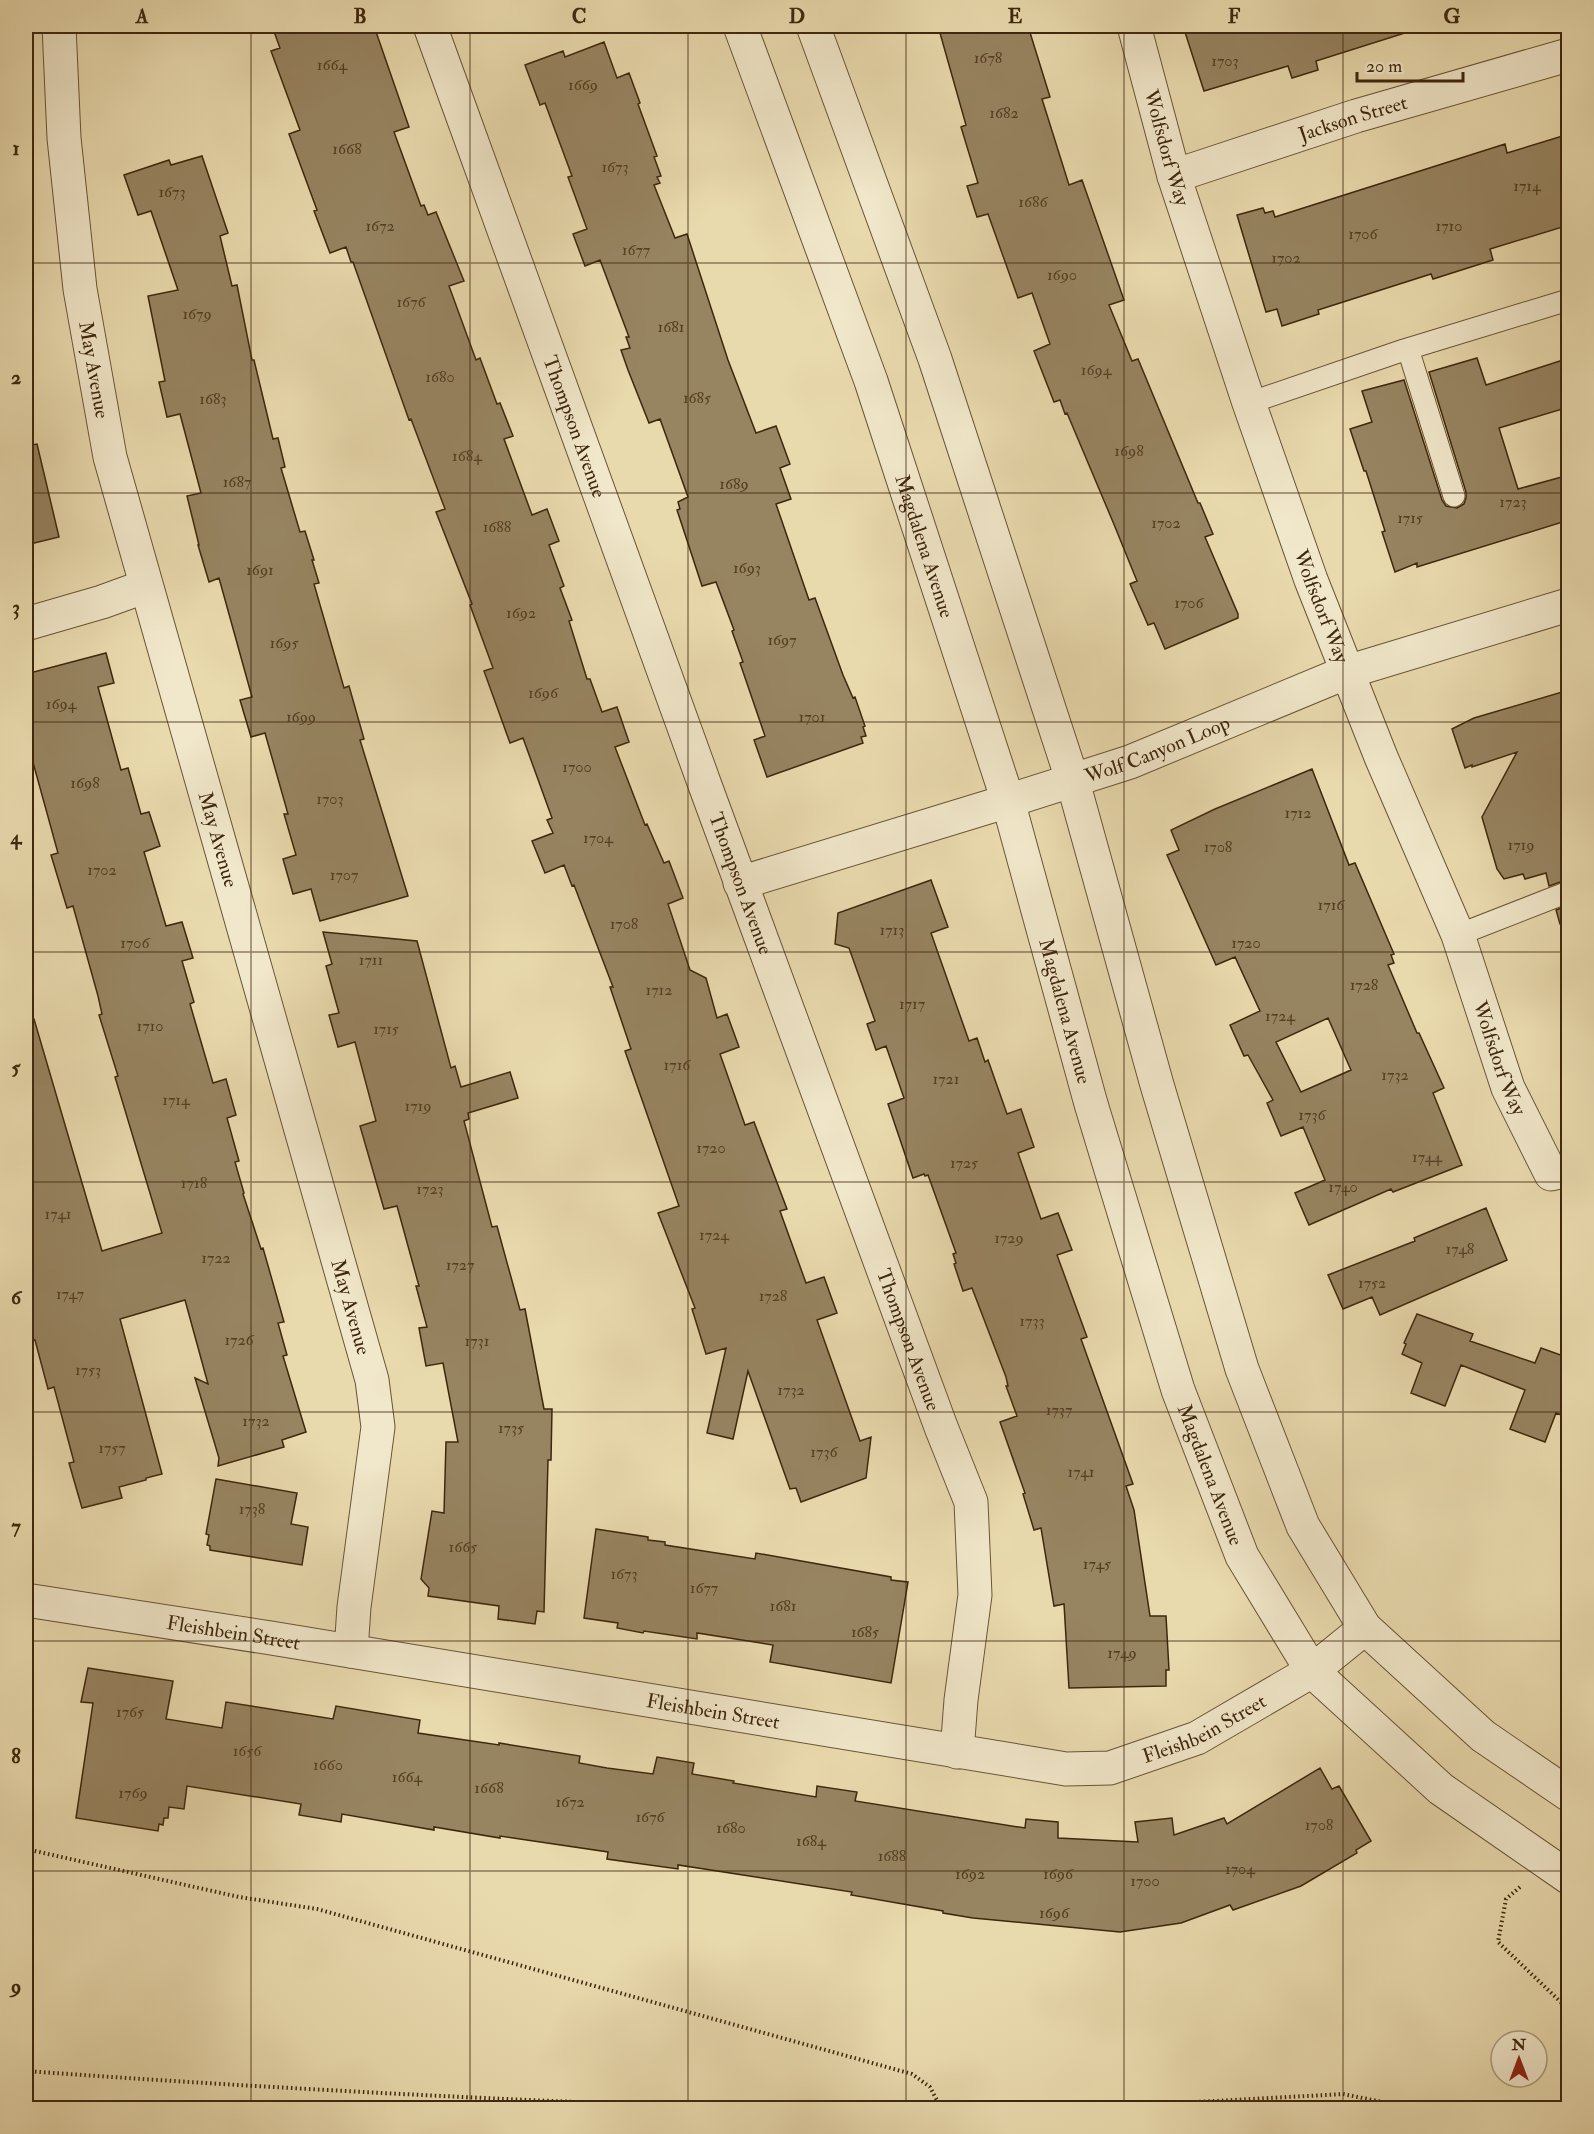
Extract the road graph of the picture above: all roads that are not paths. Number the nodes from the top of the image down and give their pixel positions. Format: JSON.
{"nodes":[{"id":1,"x":59,"y":26,"type":"edge"},
{"id":2,"x":740,"y":26,"type":"edge"},
{"id":3,"x":813,"y":26,"type":"edge"},
{"id":4,"x":1134,"y":26,"type":"edge"},
{"id":5,"x":435,"y":27,"type":"edge"},
{"id":6,"x":1569,"y":55,"type":"edge"},
{"id":7,"x":1174,"y":176,"type":"junction"},
{"id":8,"x":1569,"y":300,"type":"edge"},
{"id":9,"x":1408,"y":349,"type":"junction"},
{"id":10,"x":1249,"y":403,"type":"junction"},
{"id":11,"x":1454,"y":496,"type":"dead end"},
{"id":12,"x":146,"y":586,"type":"junction"},
{"id":13,"x":1569,"y":605,"type":"edge"},
{"id":14,"x":26,"y":624,"type":"edge"},
{"id":15,"x":1347,"y":672,"type":"junction"},
{"id":16,"x":1073,"y":782,"type":"junction"},
{"id":17,"x":1008,"y":801,"type":"junction"},
{"id":18,"x":740,"y":883,"type":"junction"},
{"id":19,"x":1569,"y":892,"type":"edge"},
{"id":20,"x":1458,"y":935,"type":"junction"},
{"id":21,"x":1560,"y":1172,"type":"edge"},
{"id":22,"x":26,"y":1600,"type":"edge"},
{"id":23,"x":1365,"y":1628,"type":"junction"},
{"id":24,"x":351,"y":1651,"type":"junction"},
{"id":25,"x":1312,"y":1671,"type":"junction"},
{"id":26,"x":957,"y":1752,"type":"junction"},
{"id":27,"x":1569,"y":1794,"type":"edge"},
{"id":28,"x":1558,"y":1870,"type":"edge"}],
"edges":[{"from":1,"to":12,"type":"street","name":"May Avenue"},
{"from":2,"to":17,"type":"street","name":"Magdalena Avenue"},
{"from":3,"to":16,"type":"street"},
{"from":4,"to":7,"type":"street","name":"Wolfsdorf Way"},
{"from":5,"to":18,"type":"street","name":"Thompson Avenue"},
{"from":6,"to":7,"type":"street","name":"Jackson Street"},
{"from":7,"to":10,"type":"street","name":"Wolfsdorf Way"},
{"from":8,"to":9,"type":"lane"},
{"from":9,"to":10,"type":"lane"},
{"from":9,"to":11,"type":"lane"},
{"from":10,"to":15,"type":"street","name":"Wolfsdorf Way"},
{"from":12,"to":14,"type":"street"},
{"from":12,"to":24,"type":"street","name":"May Avenue"},
{"from":13,"to":15,"type":"street","name":"Wolf Canyon Loop"},
{"from":15,"to":16,"type":"street","name":"Wolf Canyon Loop"},
{"from":15,"to":20,"type":"street","name":"Wolfsdorf Way"},
{"from":16,"to":17,"type":"street","name":"Wolf Canyon Loop"},
{"from":16,"to":23,"type":"street"},
{"from":17,"to":18,"type":"street","name":"Wolf Canyon Loop"},
{"from":17,"to":25,"type":"street","name":"Magdalena Avenue"},
{"from":18,"to":26,"type":"street","name":"Thompson Avenue"},
{"from":19,"to":20,"type":"lane"},
{"from":20,"to":21,"type":"street","name":"Wolfsdorf Way"},
{"from":22,"to":24,"type":"street","name":"Fleishbein Street"},
{"from":23,"to":25,"type":"street","name":"Fleishbein Street"},
{"from":23,"to":27,"type":"street"},
{"from":24,"to":26,"type":"street","name":"Fleishbein Street"},
{"from":25,"to":26,"type":"street","name":"Fleishbein Street"},
{"from":25,"to":28,"type":"street","name":"Magdalena Avenue"}]}
